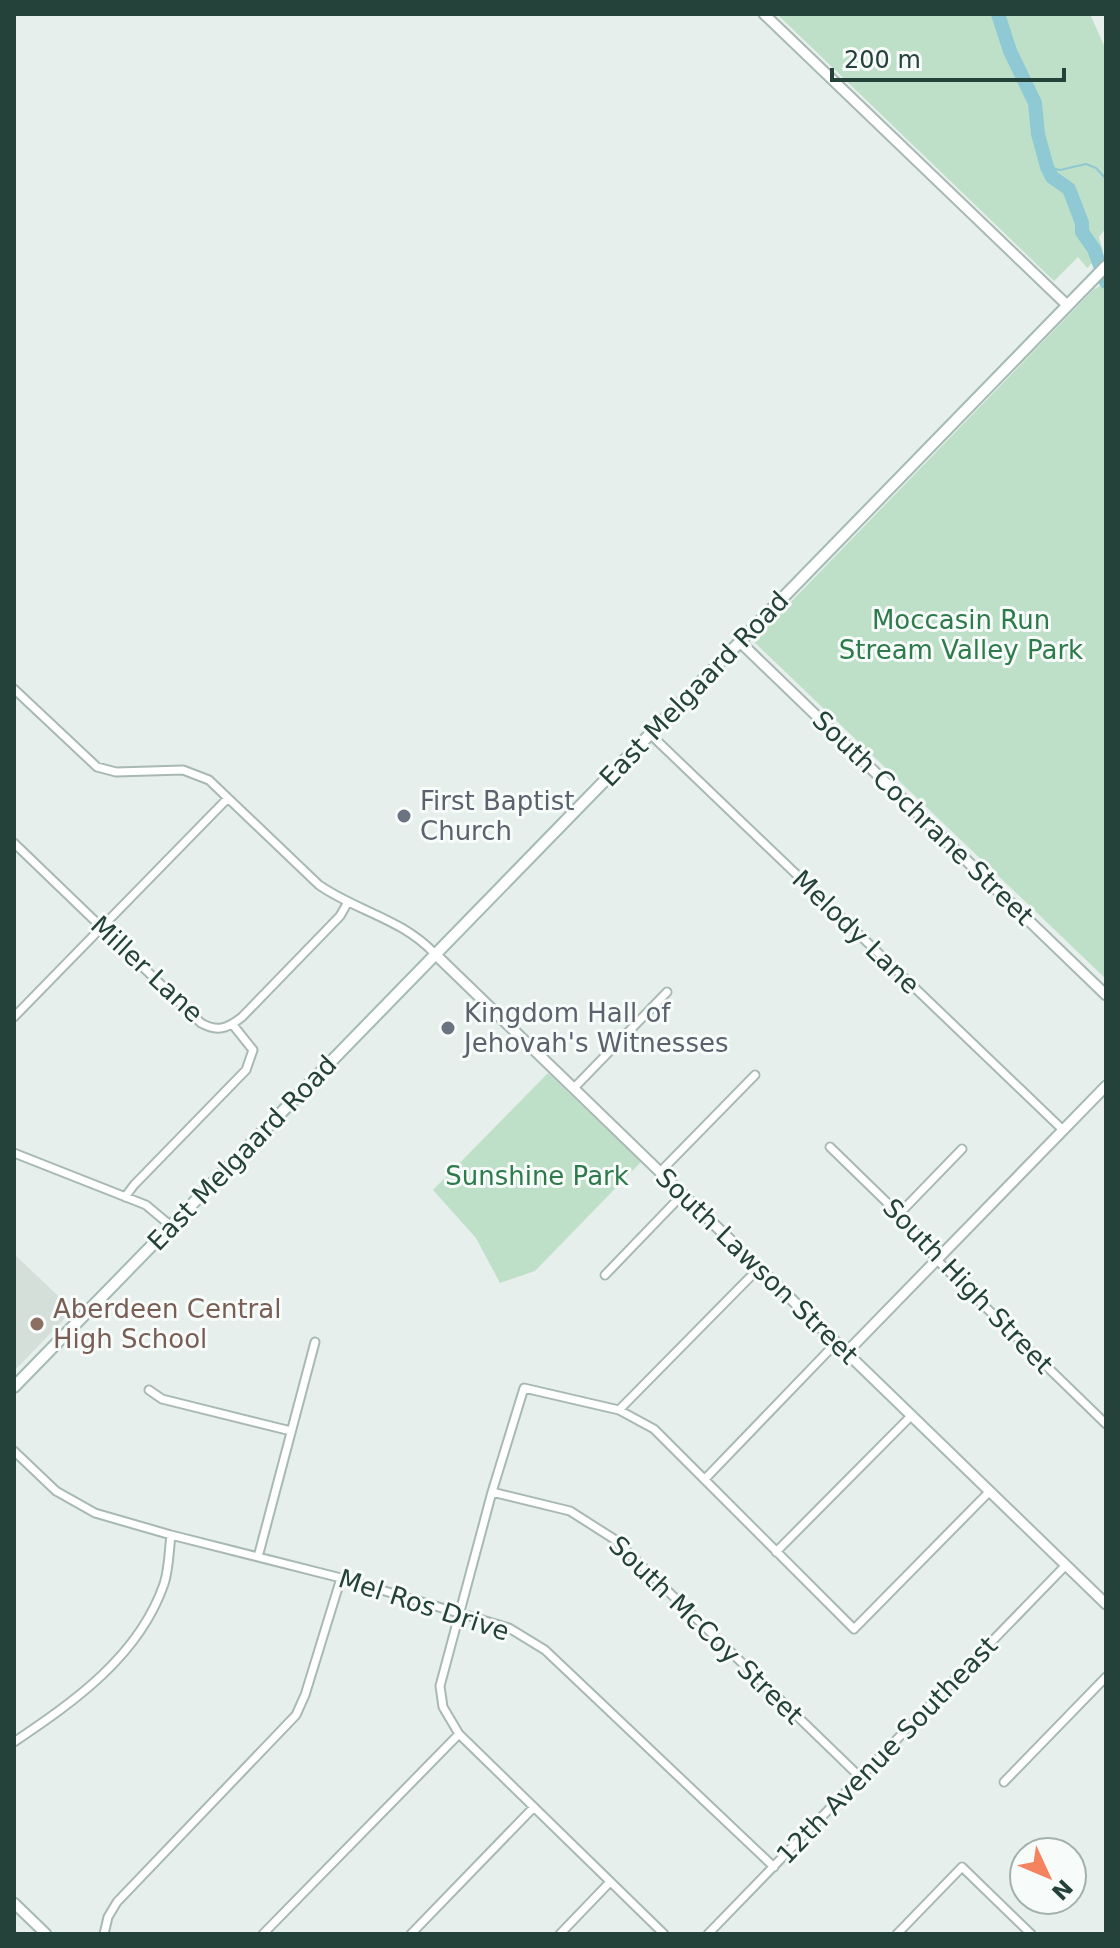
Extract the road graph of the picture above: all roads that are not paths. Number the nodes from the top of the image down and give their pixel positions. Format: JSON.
{"nodes":[{"id":1,"x":764,"y":14,"type":"edge"},
{"id":2,"x":1106,"y":266,"type":"edge"},
{"id":3,"x":1067,"y":305,"type":"junction"},
{"id":4,"x":740,"y":642,"type":"junction"},
{"id":5,"x":14,"y":689,"type":"edge"},
{"id":6,"x":650,"y":734,"type":"junction"},
{"id":7,"x":228,"y":798,"type":"junction"},
{"id":8,"x":14,"y":843,"type":"edge"},
{"id":9,"x":348,"y":902,"type":"junction"},
{"id":10,"x":102,"y":927,"type":"junction"},
{"id":11,"x":435,"y":954,"type":"junction"},
{"id":12,"x":667,"y":992,"type":"dead end"},
{"id":13,"x":1106,"y":995,"type":"edge"},
{"id":14,"x":14,"y":1002,"type":"edge"},
{"id":15,"x":22,"y":1009,"type":"junction"},
{"id":16,"x":14,"y":1017,"type":"edge"},
{"id":17,"x":233,"y":1025,"type":"junction"},
{"id":18,"x":755,"y":1075,"type":"dead end"},
{"id":19,"x":1106,"y":1086,"type":"edge"},
{"id":20,"x":574,"y":1088,"type":"junction"},
{"id":21,"x":1063,"y":1130,"type":"junction"},
{"id":22,"x":830,"y":1147,"type":"dead end"},
{"id":23,"x":962,"y":1149,"type":"dead end"},
{"id":24,"x":14,"y":1153,"type":"edge"},
{"id":25,"x":660,"y":1172,"type":"junction"},
{"id":26,"x":683,"y":1194,"type":"junction"},
{"id":27,"x":125,"y":1197,"type":"junction"},
{"id":28,"x":899,"y":1214,"type":"junction"},
{"id":29,"x":171,"y":1226,"type":"junction"},
{"id":30,"x":937,"y":1260,"type":"junction"},
{"id":31,"x":759,"y":1268,"type":"junction"},
{"id":32,"x":605,"y":1275,"type":"dead end"},
{"id":33,"x":315,"y":1342,"type":"dead end"},
{"id":34,"x":836,"y":1343,"type":"junction"},
{"id":35,"x":846,"y":1353,"type":"junction"},
{"id":36,"x":14,"y":1387,"type":"edge"},
{"id":37,"x":149,"y":1390,"type":"dead end"},
{"id":38,"x":619,"y":1410,"type":"junction"},
{"id":39,"x":911,"y":1416,"type":"junction"},
{"id":40,"x":1106,"y":1424,"type":"edge"},
{"id":41,"x":291,"y":1431,"type":"junction"},
{"id":42,"x":14,"y":1451,"type":"edge"},
{"id":43,"x":705,"y":1479,"type":"junction"},
{"id":44,"x":492,"y":1492,"type":"junction"},
{"id":45,"x":989,"y":1492,"type":"junction"},
{"id":46,"x":171,"y":1535,"type":"junction"},
{"id":47,"x":776,"y":1552,"type":"junction"},
{"id":48,"x":258,"y":1557,"type":"junction"},
{"id":49,"x":1066,"y":1565,"type":"junction"},
{"id":50,"x":341,"y":1578,"type":"junction"},
{"id":51,"x":1105,"y":1602,"type":"edge"},
{"id":52,"x":459,"y":1613,"type":"junction"},
{"id":53,"x":1106,"y":1677,"type":"edge"},
{"id":54,"x":459,"y":1734,"type":"junction"},
{"id":55,"x":14,"y":1742,"type":"edge"},
{"id":56,"x":860,"y":1777,"type":"junction"},
{"id":57,"x":1004,"y":1782,"type":"dead end"},
{"id":58,"x":534,"y":1807,"type":"junction"},
{"id":59,"x":774,"y":1867,"type":"junction"},
{"id":60,"x":610,"y":1882,"type":"junction"},
{"id":61,"x":14,"y":1903,"type":"edge"},
{"id":62,"x":46,"y":1934,"type":"edge"},
{"id":63,"x":104,"y":1934,"type":"edge"},
{"id":64,"x":263,"y":1934,"type":"edge"},
{"id":65,"x":411,"y":1934,"type":"edge"},
{"id":66,"x":560,"y":1934,"type":"edge"},
{"id":67,"x":664,"y":1934,"type":"edge"},
{"id":68,"x":708,"y":1934,"type":"edge"},
{"id":69,"x":897,"y":1934,"type":"edge"},
{"id":70,"x":1031,"y":1934,"type":"edge"}],
"edges":[{"from":1,"to":3,"type":"street"},
{"from":2,"to":3,"type":"main road","name":"East Melgaard Road"},
{"from":3,"to":4,"type":"main road","name":"East Melgaard Road"},
{"from":4,"to":6,"type":"main road","name":"East Melgaard Road"},
{"from":4,"to":13,"type":"street","name":"South Cochrane Street"},
{"from":5,"to":7,"type":"street","name":"South Lawson Street"},
{"from":6,"to":11,"type":"main road","name":"East Melgaard Road"},
{"from":6,"to":21,"type":"street","name":"Melody Lane"},
{"from":7,"to":9,"type":"street","name":"South Lawson Street"},
{"from":7,"to":10,"type":"street"},
{"from":8,"to":10,"type":"street","name":"Miller Lane"},
{"from":9,"to":11,"type":"street","name":"South Lawson Street"},
{"from":9,"to":17,"type":"street","name":"Miller Lane"},
{"from":10,"to":15,"type":"street"},
{"from":10,"to":17,"type":"street","name":"Miller Lane"},
{"from":11,"to":20,"type":"street","name":"South Lawson Street"},
{"from":11,"to":29,"type":"main road","name":"East Melgaard Road"},
{"from":12,"to":20,"type":"street"},
{"from":14,"to":15,"type":"street"},
{"from":15,"to":16,"type":"street"},
{"from":17,"to":27,"type":"street"},
{"from":18,"to":25,"type":"street"},
{"from":19,"to":21,"type":"street"},
{"from":20,"to":25,"type":"street","name":"South Lawson Street"},
{"from":21,"to":30,"type":"street"},
{"from":22,"to":28,"type":"street","name":"South High Street"},
{"from":23,"to":28,"type":"street"},
{"from":24,"to":27,"type":"street"},
{"from":25,"to":26,"type":"street","name":"South Lawson Street"},
{"from":26,"to":31,"type":"street","name":"South Lawson Street"},
{"from":26,"to":32,"type":"street"},
{"from":27,"to":29,"type":"street"},
{"from":28,"to":30,"type":"street","name":"South High Street"},
{"from":29,"to":36,"type":"main road","name":"East Melgaard Road"},
{"from":30,"to":35,"type":"street"},
{"from":30,"to":40,"type":"street","name":"South High Street"},
{"from":31,"to":34,"type":"street","name":"South Lawson Street"},
{"from":31,"to":38,"type":"street"},
{"from":33,"to":41,"type":"street"},
{"from":34,"to":35,"type":"street","name":"South Lawson Street"},
{"from":34,"to":43,"type":"street"},
{"from":35,"to":39,"type":"street","name":"South Lawson Street"},
{"from":37,"to":41,"type":"street"},
{"from":38,"to":43,"type":"street"},
{"from":38,"to":44,"type":"street"},
{"from":39,"to":45,"type":"street","name":"South Lawson Street"},
{"from":39,"to":47,"type":"street"},
{"from":41,"to":48,"type":"street"},
{"from":42,"to":46,"type":"street","name":"Mel Ros Drive"},
{"from":43,"to":47,"type":"street"},
{"from":44,"to":52,"type":"street"},
{"from":44,"to":56,"type":"street","name":"South McCoy Street"},
{"from":45,"to":47,"type":"street"},
{"from":45,"to":49,"type":"street","name":"South Lawson Street"},
{"from":46,"to":48,"type":"street","name":"Mel Ros Drive"},
{"from":46,"to":55,"type":"street"},
{"from":48,"to":50,"type":"street","name":"Mel Ros Drive"},
{"from":49,"to":51,"type":"street","name":"South Lawson Street"},
{"from":49,"to":56,"type":"street","name":"12th Avenue Southeast"},
{"from":50,"to":52,"type":"street","name":"Mel Ros Drive"},
{"from":50,"to":63,"type":"street"},
{"from":52,"to":54,"type":"street"},
{"from":52,"to":59,"type":"street","name":"Mel Ros Drive"},
{"from":53,"to":57,"type":"street"},
{"from":54,"to":58,"type":"street"},
{"from":54,"to":64,"type":"street"},
{"from":56,"to":59,"type":"street","name":"12th Avenue Southeast"},
{"from":58,"to":60,"type":"street"},
{"from":58,"to":65,"type":"street"},
{"from":59,"to":68,"type":"street","name":"12th Avenue Southeast"},
{"from":60,"to":66,"type":"street"},
{"from":60,"to":67,"type":"street"},
{"from":61,"to":62,"type":"street"},
{"from":69,"to":70,"type":"street"}]}
